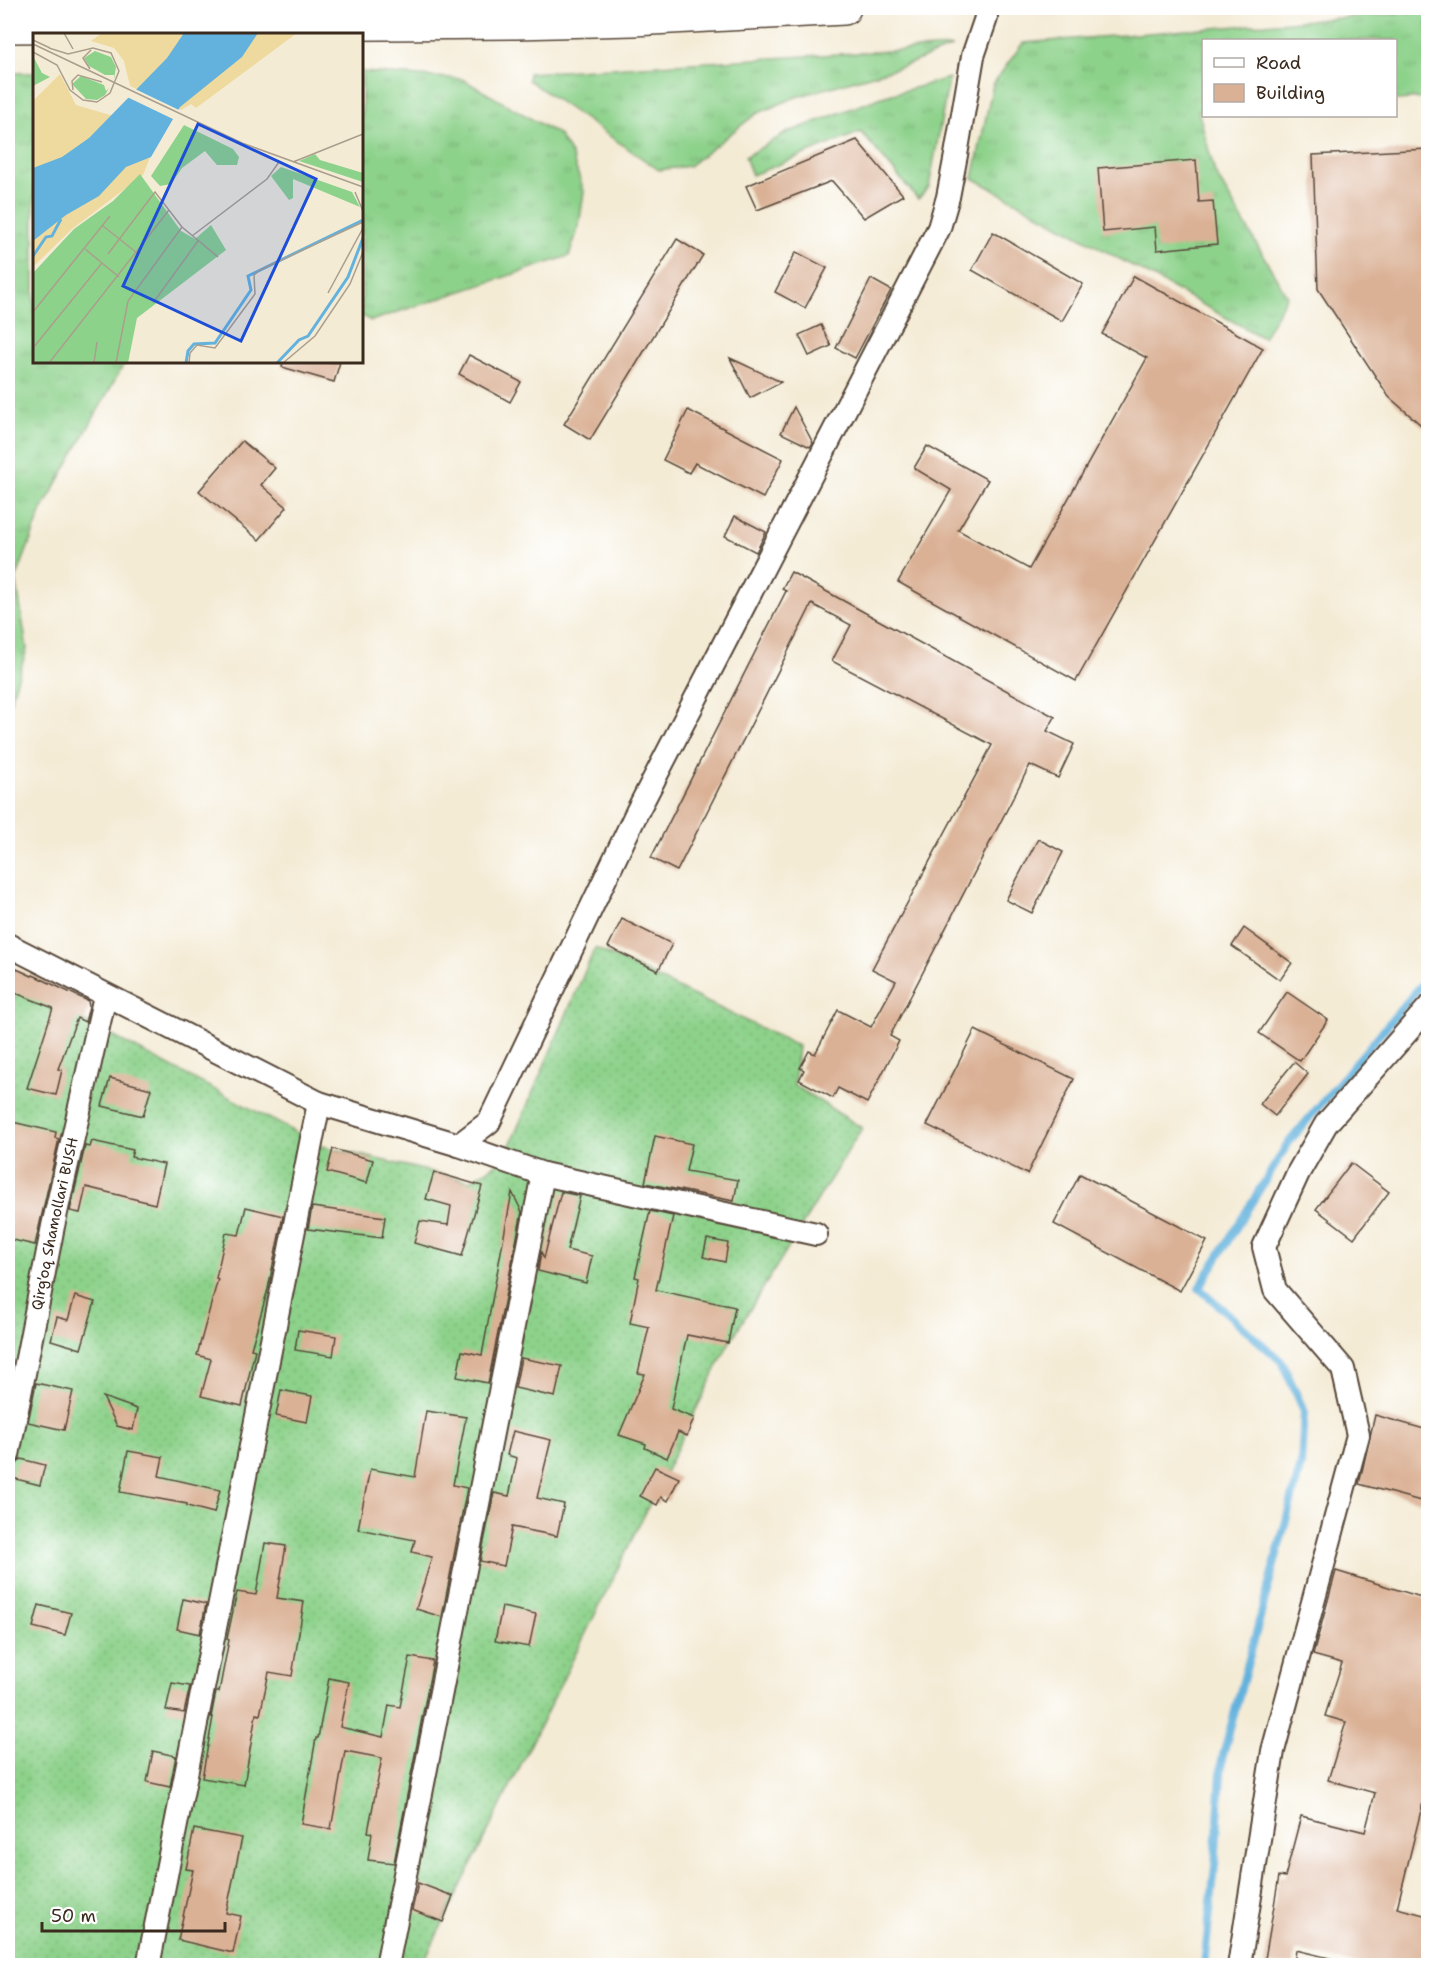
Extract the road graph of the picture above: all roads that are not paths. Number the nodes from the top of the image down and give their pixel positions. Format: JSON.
{"nodes":[{"id":1,"x":844,"y":8,"type":"edge"},
{"id":2,"x":985,"y":8,"type":"edge"},
{"id":3,"x":8,"y":26,"type":"edge"},
{"id":4,"x":8,"y":945,"type":"edge"},
{"id":5,"x":105,"y":996,"type":"junction"},
{"id":6,"x":1428,"y":1008,"type":"edge"},
{"id":7,"x":319,"y":1103,"type":"junction"},
{"id":8,"x":459,"y":1144,"type":"junction"},
{"id":9,"x":543,"y":1174,"type":"junction"},
{"id":10,"x":816,"y":1234,"type":"dead end"},
{"id":11,"x":8,"y":1455,"type":"edge"},
{"id":12,"x":148,"y":1965,"type":"edge"},
{"id":13,"x":387,"y":1965,"type":"edge"},
{"id":14,"x":1239,"y":1965,"type":"edge"}],
"edges":[{"from":1,"to":3,"type":"highway"},
{"from":2,"to":8,"type":"street"},
{"from":4,"to":5,"type":"street"},
{"from":5,"to":7,"type":"street"},
{"from":5,"to":11,"type":"street","name":"Qirg'oq Shamollari BUSH"},
{"from":6,"to":14,"type":"street"},
{"from":7,"to":8,"type":"street"},
{"from":7,"to":12,"type":"street"},
{"from":8,"to":9,"type":"street"},
{"from":9,"to":10,"type":"street"},
{"from":9,"to":13,"type":"street"}]}
